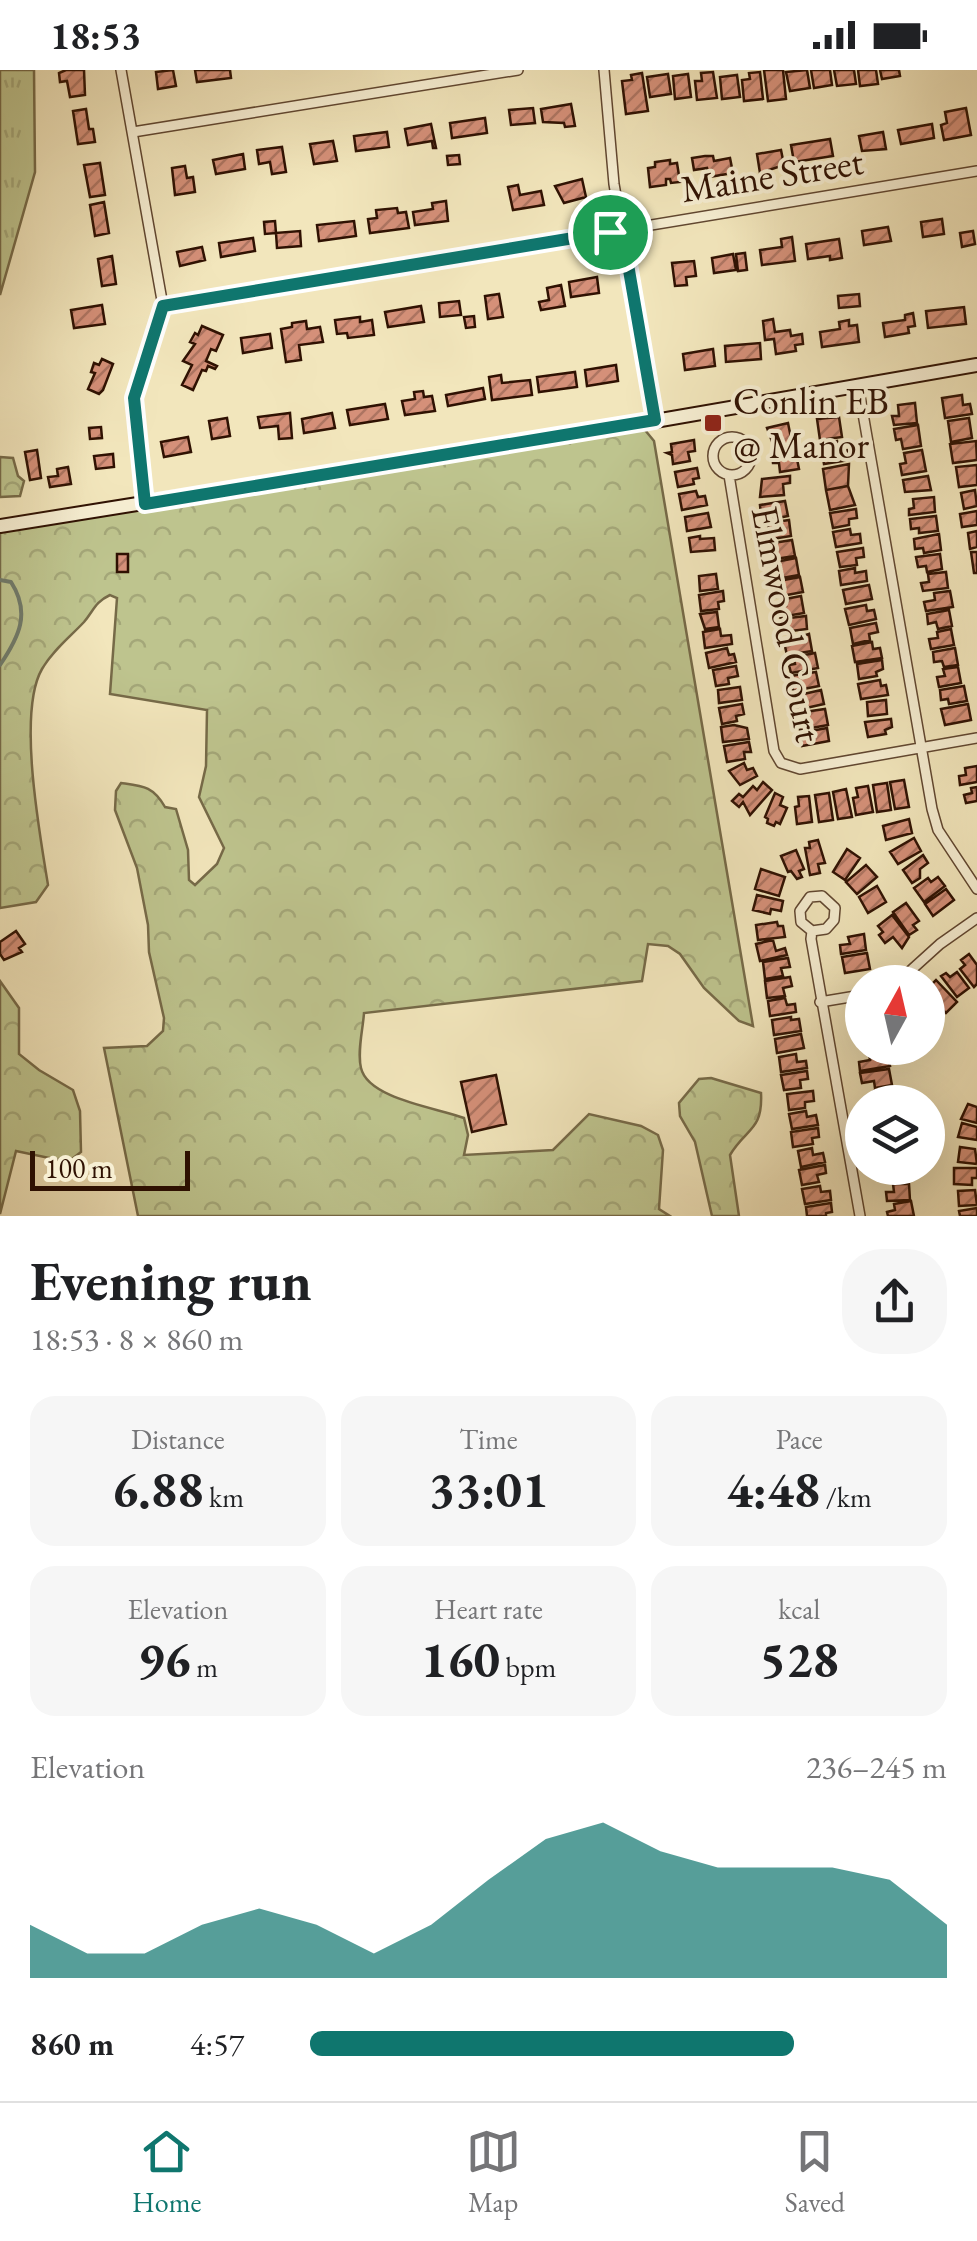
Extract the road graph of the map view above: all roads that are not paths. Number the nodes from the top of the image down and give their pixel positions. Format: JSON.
{"nodes":[{"id":1,"x":121,"y":70,"type":"edge"},
{"id":2,"x":518,"y":70,"type":"edge"},
{"id":3,"x":604,"y":70,"type":"edge"},
{"id":4,"x":132,"y":132,"type":"junction"},
{"id":5,"x":977,"y":171,"type":"edge"},
{"id":6,"x":622,"y":230,"type":"junction"},
{"id":7,"x":163,"y":306,"type":"junction"},
{"id":8,"x":977,"y":364,"type":"edge"},
{"id":9,"x":858,"y":385,"type":"junction"},
{"id":10,"x":655,"y":420,"type":"junction"},
{"id":11,"x":729,"y":475,"type":"junction"},
{"id":12,"x":145,"y":504,"type":"junction"},
{"id":13,"x":0,"y":526,"type":"edge"},
{"id":14,"x":977,"y":738,"type":"edge"},
{"id":15,"x":920,"y":749,"type":"junction"},
{"id":16,"x":977,"y":890,"type":"edge"},
{"id":17,"x":977,"y":918,"type":"edge"},
{"id":18,"x":812,"y":931,"type":"junction"},
{"id":19,"x":917,"y":965,"type":"edge"},
{"id":20,"x":845,"y":998,"type":"edge"},
{"id":21,"x":820,"y":1002,"type":"junction"},
{"id":22,"x":860,"y":1216,"type":"edge"}],
"edges":[{"from":1,"to":4,"type":"street"},
{"from":2,"to":4,"type":"street"},
{"from":3,"to":6,"type":"street"},
{"from":4,"to":7,"type":"street"},
{"from":5,"to":6,"type":"street","name":"Maine Street"},
{"from":6,"to":7,"type":"street","name":"Maine Street"},
{"from":6,"to":10,"type":"street"},
{"from":7,"to":12,"type":"street"},
{"from":8,"to":9,"type":"street"},
{"from":9,"to":10,"type":"street"},
{"from":9,"to":15,"type":"street"},
{"from":10,"to":12,"type":"street"},
{"from":11,"to":11,"type":"street","name":"Elmwood Court"},
{"from":11,"to":15,"type":"street","name":"Elmwood Court"},
{"from":12,"to":13,"type":"street"},
{"from":14,"to":15,"type":"street"},
{"from":15,"to":16,"type":"street"},
{"from":17,"to":19,"type":"street"},
{"from":18,"to":18,"type":"street"},
{"from":18,"to":21,"type":"street"},
{"from":20,"to":21,"type":"street"},
{"from":21,"to":22,"type":"street"}]}
